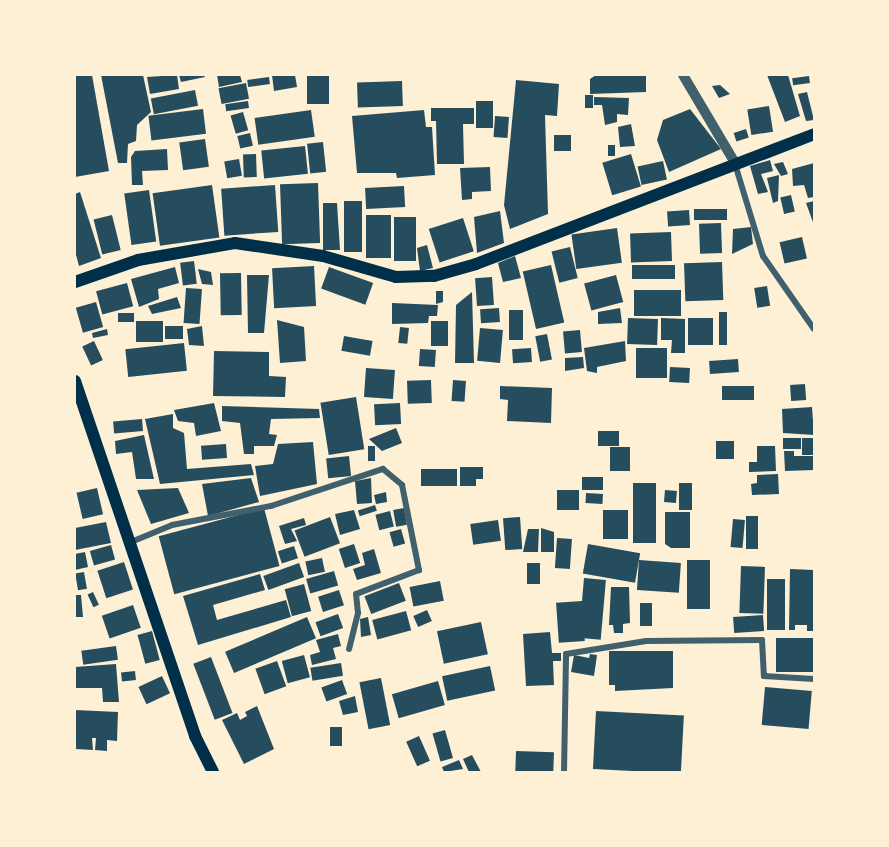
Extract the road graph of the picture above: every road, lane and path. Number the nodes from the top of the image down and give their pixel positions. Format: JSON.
{"nodes":[{"id":1,"x":683,"y":75,"type":"edge"},
{"id":2,"x":814,"y":134,"type":"edge"},
{"id":3,"x":735,"y":163,"type":"junction"},
{"id":4,"x":75,"y":282,"type":"edge"},
{"id":5,"x":814,"y":329,"type":"edge"},
{"id":6,"x":75,"y":381,"type":"edge"},
{"id":7,"x":131,"y":542,"type":"junction"},
{"id":8,"x":349,"y":649,"type":"dead end"},
{"id":9,"x":814,"y":679,"type":"edge"},
{"id":10,"x":213,"y":772,"type":"edge"},
{"id":11,"x":564,"y":772,"type":"edge"}],
"edges":[{"from":1,"to":3,"type":"street"},
{"from":2,"to":3,"type":"main road"},
{"from":3,"to":4,"type":"main road"},
{"from":3,"to":5,"type":"street"},
{"from":6,"to":7,"type":"main road"},
{"from":7,"to":8,"type":"street"},
{"from":7,"to":10,"type":"main road"},
{"from":9,"to":11,"type":"street"}]}
